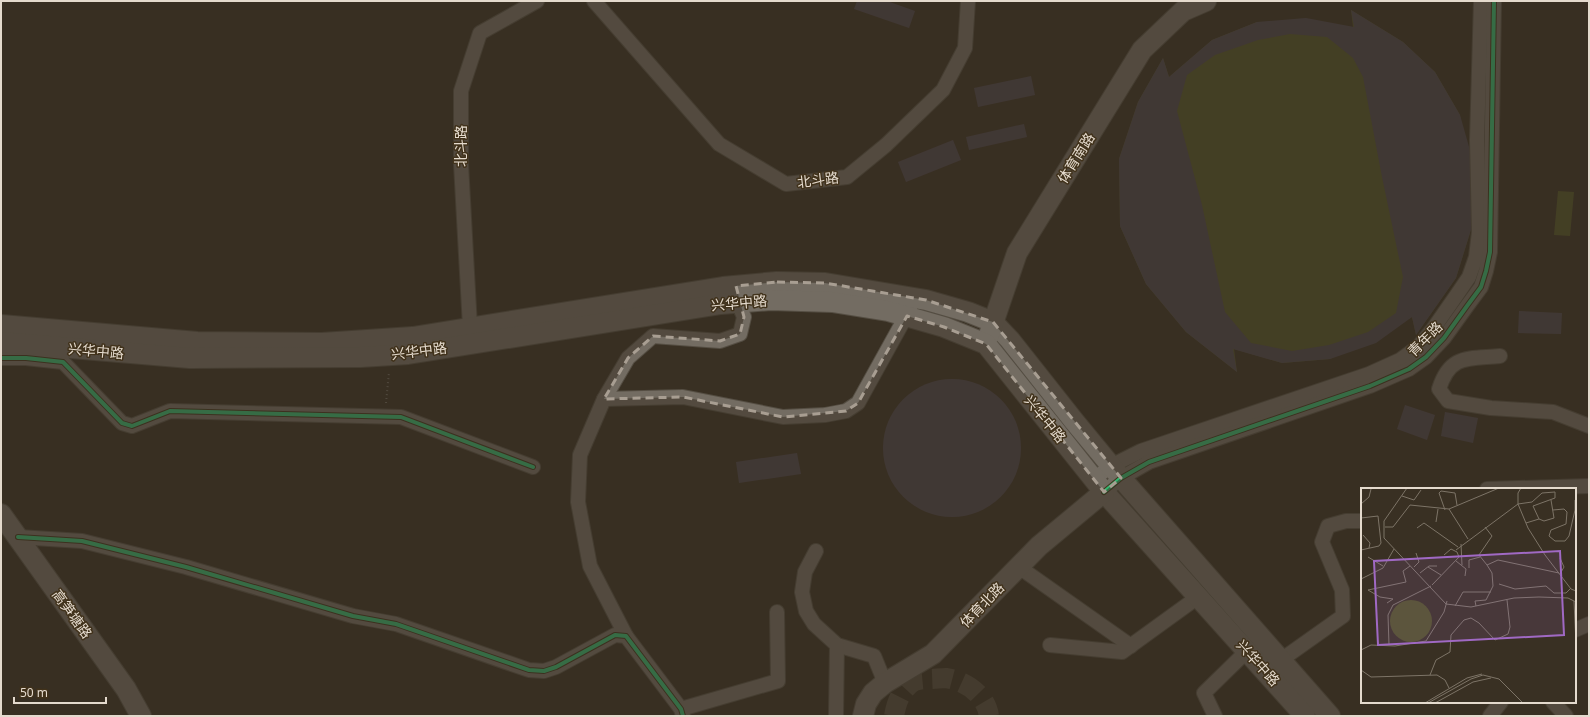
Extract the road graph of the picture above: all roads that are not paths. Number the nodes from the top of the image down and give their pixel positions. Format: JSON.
{"nodes":[{"id":1,"x":537,"y":1,"type":"edge"},
{"id":2,"x":594,"y":1,"type":"edge"},
{"id":3,"x":968,"y":1,"type":"edge"},
{"id":4,"x":1206,"y":1,"type":"edge"},
{"id":5,"x":1481,"y":1,"type":"edge"},
{"id":6,"x":1494,"y":1,"type":"edge"},
{"id":7,"x":737,"y":294,"type":"junction"},
{"id":8,"x":916,"y":298,"type":"junction"},
{"id":9,"x":907,"y":316,"type":"junction"},
{"id":10,"x":993,"y":322,"type":"junction"},
{"id":11,"x":1,"y":325,"type":"edge"},
{"id":12,"x":470,"y":328,"type":"junction"},
{"id":13,"x":1,"y":342,"type":"edge"},
{"id":14,"x":986,"y":344,"type":"junction"},
{"id":15,"x":1500,"y":356,"type":"dead end"},
{"id":16,"x":1,"y":358,"type":"edge"},
{"id":17,"x":604,"y":399,"type":"junction"},
{"id":18,"x":1589,"y":426,"type":"edge"},
{"id":19,"x":533,"y":467,"type":"dead end"},
{"id":20,"x":1116,"y":472,"type":"junction"},
{"id":21,"x":1099,"y":486,"type":"junction"},
{"id":22,"x":1589,"y":486,"type":"edge"},
{"id":23,"x":1521,"y":488,"type":"edge"},
{"id":24,"x":1361,"y":521,"type":"edge"},
{"id":25,"x":7,"y":528,"type":"edge"},
{"id":26,"x":816,"y":551,"type":"dead end"},
{"id":27,"x":1020,"y":566,"type":"junction"},
{"id":28,"x":1198,"y":597,"type":"junction"},
{"id":29,"x":777,"y":612,"type":"dead end"},
{"id":30,"x":1589,"y":624,"type":"edge"},
{"id":31,"x":1576,"y":630,"type":"edge"},
{"id":32,"x":626,"y":636,"type":"junction"},
{"id":33,"x":837,"y":645,"type":"junction"},
{"id":34,"x":1050,"y":645,"type":"dead end"},
{"id":35,"x":1131,"y":646,"type":"junction"},
{"id":36,"x":1246,"y":651,"type":"junction"},
{"id":37,"x":1281,"y":660,"type":"junction"},
{"id":38,"x":885,"y":683,"type":"junction"},
{"id":39,"x":1500,"y":703,"type":"edge"},
{"id":40,"x":1554,"y":703,"type":"edge"},
{"id":41,"x":682,"y":713,"type":"edge"},
{"id":42,"x":141,"y":716,"type":"edge"},
{"id":43,"x":836,"y":716,"type":"edge"},
{"id":44,"x":862,"y":716,"type":"edge"},
{"id":45,"x":1215,"y":716,"type":"edge"},
{"id":46,"x":1304,"y":716,"type":"edge"},
{"id":47,"x":1330,"y":716,"type":"edge"},
{"id":48,"x":1490,"y":716,"type":"edge"},
{"id":49,"x":1566,"y":716,"type":"edge"}],
"edges":[{"from":1,"to":12,"type":"street","name":"北斗路"},
{"from":2,"to":3,"type":"street","name":"北斗路"},
{"from":4,"to":10,"type":"main road","name":"体育南路"},
{"from":5,"to":20,"type":"street"},
{"from":6,"to":20,"type":"street","name":"青年路"},
{"from":7,"to":8,"type":"main road"},
{"from":7,"to":9,"type":"main road","name":"兴华中路"},
{"from":7,"to":12,"type":"main road"},
{"from":7,"to":13,"type":"main road","name":"兴华中路"},
{"from":7,"to":17,"type":"street"},
{"from":8,"to":9,"type":"street"},
{"from":8,"to":10,"type":"main road"},
{"from":9,"to":14,"type":"main road","name":"兴华中路"},
{"from":9,"to":17,"type":"street"},
{"from":10,"to":14,"type":"main road","name":"体育南路"},
{"from":10,"to":20,"type":"main road"},
{"from":11,"to":12,"type":"main road"},
{"from":14,"to":21,"type":"main road","name":"兴华中路"},
{"from":15,"to":18,"type":"street"},
{"from":16,"to":19,"type":"street"},
{"from":17,"to":32,"type":"street"},
{"from":20,"to":21,"type":"street"},
{"from":20,"to":37,"type":"main road"},
{"from":21,"to":27,"type":"main road","name":"体育北路"},
{"from":21,"to":28,"type":"main road","name":"兴华中路"},
{"from":22,"to":23,"type":"street"},
{"from":24,"to":37,"type":"street"},
{"from":25,"to":32,"type":"street"},
{"from":25,"to":42,"type":"main road","name":"高笋塘路"},
{"from":26,"to":33,"type":"street"},
{"from":27,"to":35,"type":"street"},
{"from":27,"to":38,"type":"main road","name":"体育北路"},
{"from":28,"to":35,"type":"street"},
{"from":28,"to":36,"type":"main road","name":"兴华中路"},
{"from":29,"to":41,"type":"street"},
{"from":30,"to":31,"type":"street"},
{"from":32,"to":41,"type":"street"},
{"from":33,"to":38,"type":"street"},
{"from":33,"to":43,"type":"street"},
{"from":34,"to":35,"type":"street"},
{"from":36,"to":45,"type":"street"},
{"from":36,"to":46,"type":"main road","name":"兴华中路"},
{"from":37,"to":47,"type":"main road"},
{"from":38,"to":44,"type":"main road","name":"体育北路"},
{"from":39,"to":48,"type":"street"},
{"from":40,"to":49,"type":"street"}]}
